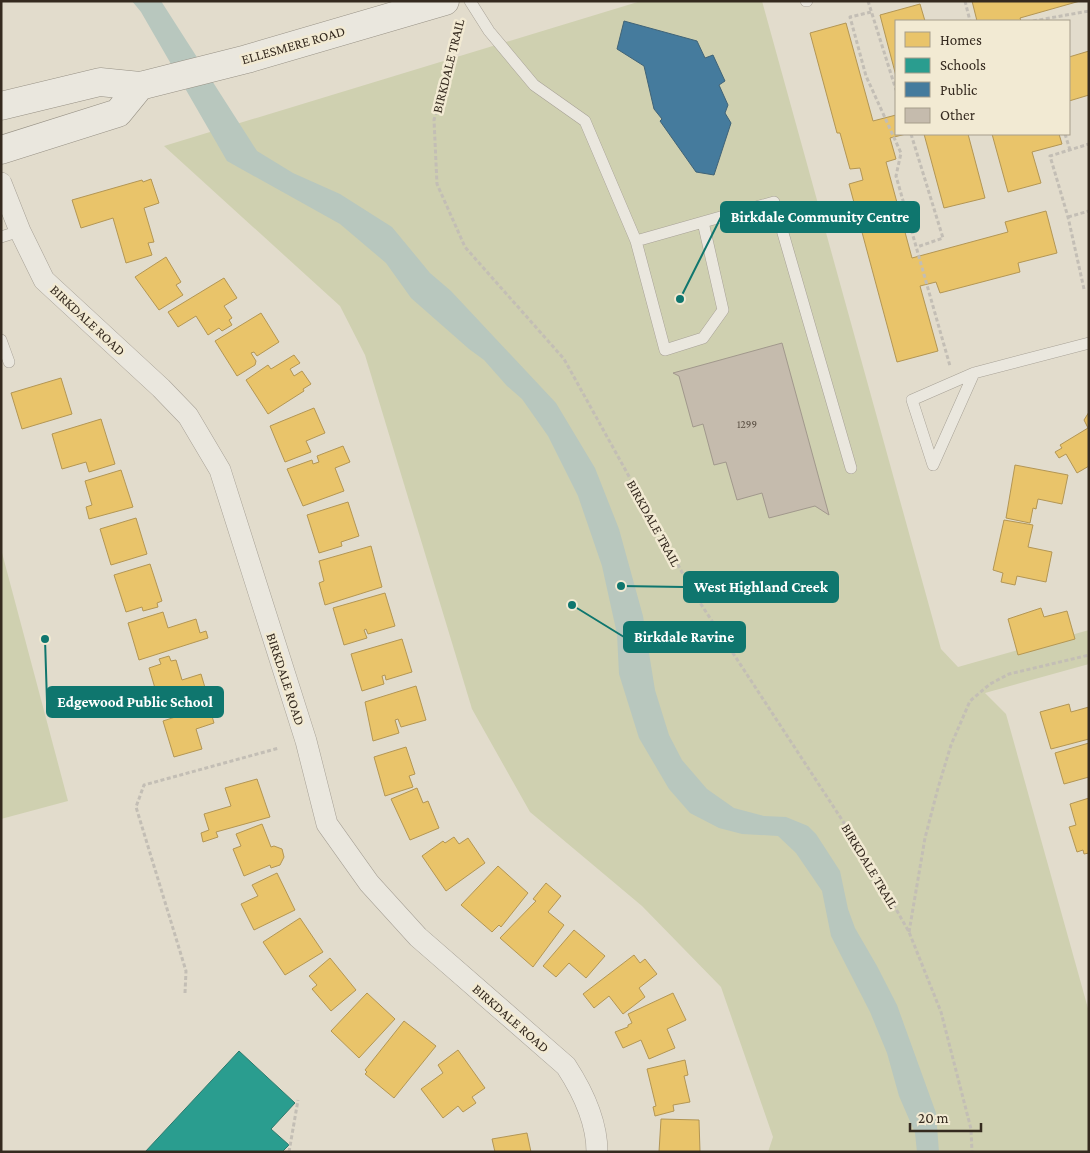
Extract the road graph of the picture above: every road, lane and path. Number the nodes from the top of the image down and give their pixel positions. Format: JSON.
{"nodes":[{"id":1,"x":470,"y":1,"type":"edge"},
{"id":2,"x":868,"y":1,"type":"edge"},
{"id":3,"x":965,"y":1,"type":"edge"},
{"id":4,"x":453,"y":10,"type":"edge"},
{"id":5,"x":1089,"y":11,"type":"edge"},
{"id":6,"x":871,"y":12,"type":"junction"},
{"id":7,"x":970,"y":20,"type":"edge"},
{"id":8,"x":1039,"y":20,"type":"edge"},
{"id":9,"x":140,"y":86,"type":"junction"},
{"id":10,"x":895,"y":87,"type":"edge"},
{"id":11,"x":1,"y":106,"type":"edge"},
{"id":12,"x":911,"y":135,"type":"edge"},
{"id":13,"x":1065,"y":135,"type":"edge"},
{"id":14,"x":1089,"y":144,"type":"edge"},
{"id":15,"x":1,"y":150,"type":"edge"},
{"id":16,"x":1070,"y":150,"type":"junction"},
{"id":17,"x":1,"y":183,"type":"edge"},
{"id":18,"x":1089,"y":211,"type":"edge"},
{"id":19,"x":1068,"y":217,"type":"junction"},
{"id":20,"x":703,"y":222,"type":"junction"},
{"id":21,"x":11,"y":234,"type":"edge"},
{"id":22,"x":636,"y":241,"type":"junction"},
{"id":23,"x":916,"y":247,"type":"junction"},
{"id":24,"x":1084,"y":289,"type":"dead end"},
{"id":25,"x":1,"y":340,"type":"edge"},
{"id":26,"x":1089,"y":343,"type":"edge"},
{"id":27,"x":9,"y":362,"type":"dead end"},
{"id":28,"x":974,"y":373,"type":"junction"},
{"id":29,"x":954,"y":381,"type":"junction"},
{"id":30,"x":851,"y":468,"type":"dead end"},
{"id":31,"x":1089,"y":655,"type":"edge"},
{"id":32,"x":279,"y":748,"type":"dead end"},
{"id":33,"x":909,"y":932,"type":"junction"},
{"id":34,"x":184,"y":993,"type":"dead end"},
{"id":35,"x":298,"y":1100,"type":"dead end"},
{"id":36,"x":289,"y":1152,"type":"edge"},
{"id":37,"x":597,"y":1152,"type":"edge"},
{"id":38,"x":972,"y":1152,"type":"edge"}],
"edges":[{"from":1,"to":22,"type":"lane"},
{"from":2,"to":6,"type":"path"},
{"from":3,"to":7,"type":"path"},
{"from":4,"to":9,"type":"main road","name":"ELLESMERE ROAD"},
{"from":4,"to":33,"type":"path","name":"BIRKDALE TRAIL"},
{"from":5,"to":8,"type":"path"},
{"from":6,"to":10,"type":"path"},
{"from":6,"to":23,"type":"path"},
{"from":9,"to":11,"type":"main road","name":"ELLESMERE ROAD"},
{"from":9,"to":15,"type":"main road"},
{"from":12,"to":23,"type":"path"},
{"from":13,"to":16,"type":"path"},
{"from":14,"to":16,"type":"path"},
{"from":16,"to":19,"type":"path"},
{"from":17,"to":21,"type":"street","name":"BIRKDALE ROAD"},
{"from":18,"to":19,"type":"path"},
{"from":19,"to":24,"type":"path"},
{"from":20,"to":22,"type":"lane"},
{"from":20,"to":22,"type":"lane"},
{"from":20,"to":30,"type":"lane"},
{"from":21,"to":37,"type":"street","name":"BIRKDALE ROAD"},
{"from":23,"to":29,"type":"path"},
{"from":25,"to":27,"type":"lane"},
{"from":26,"to":28,"type":"lane"},
{"from":28,"to":29,"type":"lane"},
{"from":28,"to":29,"type":"lane"},
{"from":31,"to":33,"type":"path"},
{"from":32,"to":34,"type":"path"},
{"from":33,"to":38,"type":"path","name":"BIRKDALE TRAIL"},
{"from":35,"to":36,"type":"path"}]}
